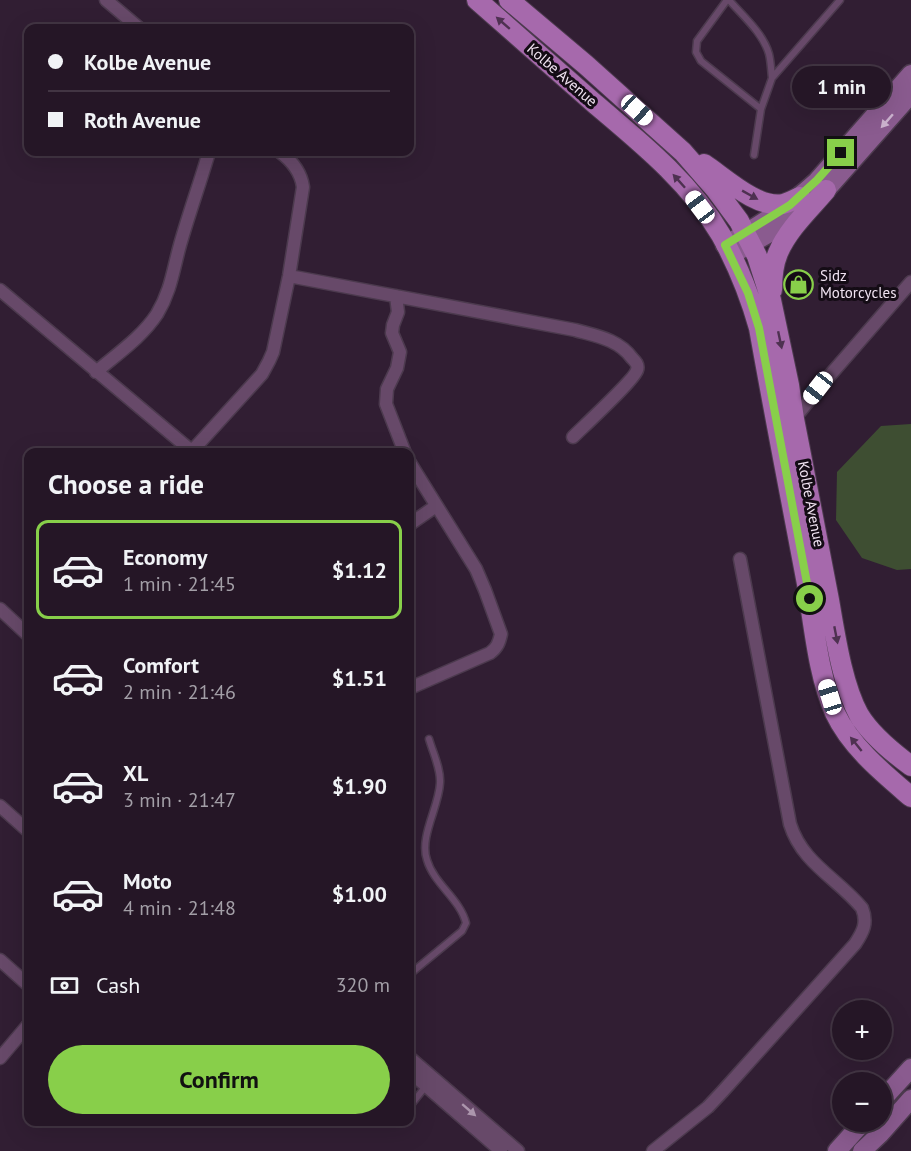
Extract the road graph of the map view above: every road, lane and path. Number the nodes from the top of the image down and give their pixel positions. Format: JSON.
{"nodes":[{"id":1,"x":106,"y":0,"type":"edge"},
{"id":2,"x":477,"y":0,"type":"edge"},
{"id":3,"x":510,"y":0,"type":"edge"},
{"id":4,"x":840,"y":0,"type":"edge"},
{"id":5,"x":725,"y":1,"type":"edge"},
{"id":6,"x":134,"y":24,"type":"edge"},
{"id":7,"x":911,"y":74,"type":"edge"},
{"id":8,"x":772,"y":78,"type":"junction"},
{"id":9,"x":911,"y":94,"type":"edge"},
{"id":10,"x":761,"y":109,"type":"junction"},
{"id":11,"x":683,"y":152,"type":"junction"},
{"id":12,"x":754,"y":155,"type":"dead end"},
{"id":13,"x":208,"y":156,"type":"edge"},
{"id":14,"x":284,"y":156,"type":"edge"},
{"id":15,"x":826,"y":190,"type":"junction"},
{"id":16,"x":800,"y":196,"type":"junction"},
{"id":17,"x":749,"y":238,"type":"junction"},
{"id":18,"x":728,"y":250,"type":"junction"},
{"id":19,"x":289,"y":276,"type":"junction"},
{"id":20,"x":911,"y":282,"type":"edge"},
{"id":21,"x":0,"y":290,"type":"edge"},
{"id":22,"x":396,"y":296,"type":"junction"},
{"id":23,"x":771,"y":300,"type":"junction"},
{"id":24,"x":96,"y":372,"type":"junction"},
{"id":25,"x":794,"y":419,"type":"junction"},
{"id":26,"x":573,"y":437,"type":"dead end"},
{"id":27,"x":188,"y":448,"type":"edge"},
{"id":28,"x":197,"y":448,"type":"edge"},
{"id":29,"x":403,"y":448,"type":"edge"},
{"id":30,"x":414,"y":470,"type":"edge"},
{"id":31,"x":436,"y":506,"type":"junction"},
{"id":32,"x":414,"y":521,"type":"edge"},
{"id":33,"x":740,"y":559,"type":"dead end"},
{"id":34,"x":0,"y":609,"type":"edge"},
{"id":35,"x":24,"y":631,"type":"edge"},
{"id":36,"x":414,"y":686,"type":"edge"},
{"id":37,"x":429,"y":739,"type":"dead end"},
{"id":38,"x":906,"y":782,"type":"edge"},
{"id":39,"x":0,"y":806,"type":"edge"},
{"id":40,"x":24,"y":827,"type":"edge"},
{"id":41,"x":0,"y":960,"type":"edge"},
{"id":42,"x":414,"y":971,"type":"edge"},
{"id":43,"x":24,"y":981,"type":"edge"},
{"id":44,"x":24,"y":1029,"type":"edge"},
{"id":45,"x":0,"y":1058,"type":"edge"},
{"id":46,"x":414,"y":1063,"type":"edge"},
{"id":47,"x":414,"y":1074,"type":"edge"},
{"id":48,"x":908,"y":1076,"type":"edge"},
{"id":49,"x":429,"y":1082,"type":"junction"},
{"id":50,"x":892,"y":1091,"type":"edge"},
{"id":51,"x":911,"y":1099,"type":"edge"},
{"id":52,"x":414,"y":1101,"type":"edge"},
{"id":53,"x":854,"y":1132,"type":"edge"},
{"id":54,"x":877,"y":1132,"type":"edge"},
{"id":55,"x":880,"y":1134,"type":"junction"},
{"id":56,"x":501,"y":1151,"type":"edge"},
{"id":57,"x":518,"y":1151,"type":"edge"},
{"id":58,"x":653,"y":1151,"type":"edge"},
{"id":59,"x":837,"y":1151,"type":"edge"},
{"id":60,"x":862,"y":1151,"type":"edge"}],
"edges":[{"from":1,"to":6,"type":"street"},
{"from":18,"to":2,"type":"main road","name":"Kolbe Avenue","one_way":true},
{"from":3,"to":11,"type":"main road","name":"Kolbe Avenue"},
{"from":4,"to":8,"type":"lane"},
{"from":5,"to":8,"type":"lane"},
{"from":5,"to":10,"type":"lane"},
{"from":7,"to":16,"type":"street"},
{"from":8,"to":10,"type":"lane"},
{"from":9,"to":15,"type":"street","one_way":true},
{"from":10,"to":12,"type":"lane"},
{"from":11,"to":16,"type":"main road","one_way":true},
{"from":11,"to":17,"type":"main road","name":"Kolbe Avenue"},
{"from":13,"to":24,"type":"street"},
{"from":14,"to":19,"type":"street"},
{"from":15,"to":17,"type":"street"},
{"from":15,"to":23,"type":"main road"},
{"from":16,"to":17,"type":"street"},
{"from":17,"to":18,"type":"street"},
{"from":17,"to":23,"type":"main road","name":"Kolbe Avenue"},
{"from":38,"to":18,"type":"main road","name":"Kolbe Avenue","one_way":true},
{"from":19,"to":22,"type":"street"},
{"from":19,"to":28,"type":"street"},
{"from":20,"to":25,"type":"street"},
{"from":21,"to":24,"type":"street"},
{"from":22,"to":26,"type":"street"},
{"from":22,"to":29,"type":"street"},
{"from":23,"to":25,"type":"main road","name":"Kolbe Avenue","one_way":true},
{"from":24,"to":27,"type":"street"},
{"from":25,"to":38,"type":"main road","name":"Kolbe Avenue","one_way":true},
{"from":30,"to":31,"type":"street"},
{"from":31,"to":32,"type":"street"},
{"from":31,"to":36,"type":"street"},
{"from":33,"to":58,"type":"street"},
{"from":34,"to":35,"type":"street"},
{"from":37,"to":42,"type":"lane"},
{"from":39,"to":40,"type":"street"},
{"from":41,"to":43,"type":"street"},
{"from":44,"to":45,"type":"street"},
{"from":46,"to":49,"type":"street"},
{"from":47,"to":49,"type":"street"},
{"from":48,"to":50,"type":"street"},
{"from":49,"to":52,"type":"lane"},
{"from":49,"to":56,"type":"street"},
{"from":49,"to":57,"type":"street","one_way":true},
{"from":51,"to":55,"type":"street"},
{"from":53,"to":59,"type":"street"},
{"from":54,"to":55,"type":"street"},
{"from":55,"to":60,"type":"street"}]}
